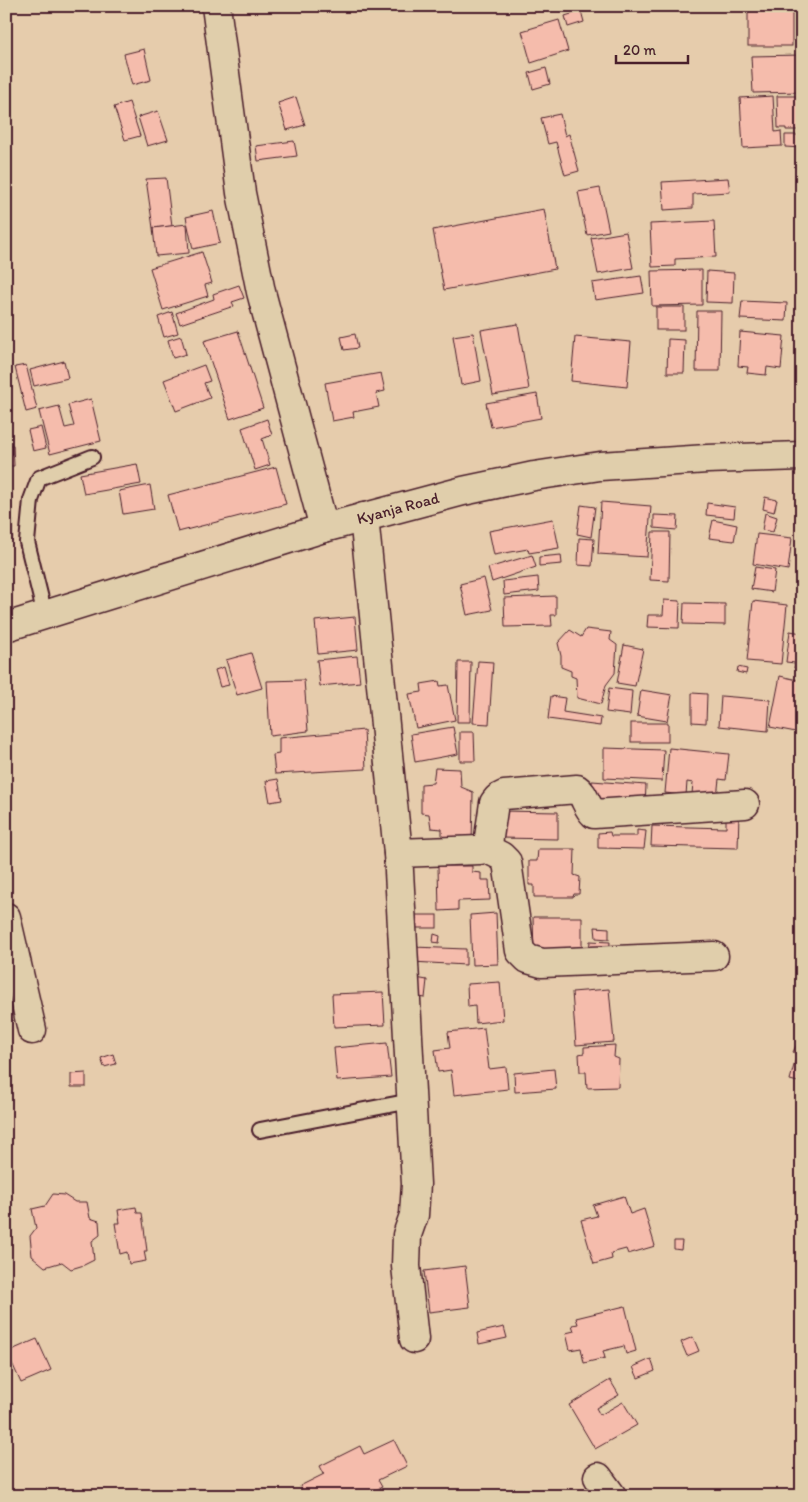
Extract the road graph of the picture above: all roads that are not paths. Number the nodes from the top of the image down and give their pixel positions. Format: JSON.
{"nodes":[{"id":1,"x":216,"y":6,"type":"edge"},
{"id":2,"x":802,"y":456,"type":"edge"},
{"id":3,"x":92,"y":457,"type":"dead end"},
{"id":4,"x":364,"y":517,"type":"junction"},
{"id":5,"x":324,"y":528,"type":"junction"},
{"id":6,"x":45,"y":615,"type":"junction"},
{"id":7,"x":6,"y":627,"type":"edge"},
{"id":8,"x":745,"y":804,"type":"dead end"},
{"id":9,"x":485,"y":848,"type":"junction"},
{"id":10,"x":398,"y":853,"type":"junction"},
{"id":11,"x":6,"y":917,"type":"edge"},
{"id":12,"x":714,"y":956,"type":"dead end"},
{"id":13,"x":32,"y":1030,"type":"dead end"},
{"id":14,"x":411,"y":1101,"type":"junction"},
{"id":15,"x":260,"y":1130,"type":"dead end"},
{"id":16,"x":414,"y":1339,"type":"dead end"}],
"edges":[{"from":1,"to":5,"type":"street"},
{"from":2,"to":4,"type":"street","name":"Kyanja Road"},
{"from":3,"to":6,"type":"lane"},
{"from":4,"to":5,"type":"street","name":"Kyanja Road"},
{"from":4,"to":10,"type":"street"},
{"from":5,"to":6,"type":"street","name":"Kyanja Road"},
{"from":6,"to":7,"type":"street","name":"Kyanja Road"},
{"from":8,"to":9,"type":"street"},
{"from":9,"to":10,"type":"street"},
{"from":9,"to":12,"type":"street"},
{"from":10,"to":14,"type":"street"},
{"from":11,"to":13,"type":"street"},
{"from":14,"to":15,"type":"lane"},
{"from":14,"to":16,"type":"street"}]}
